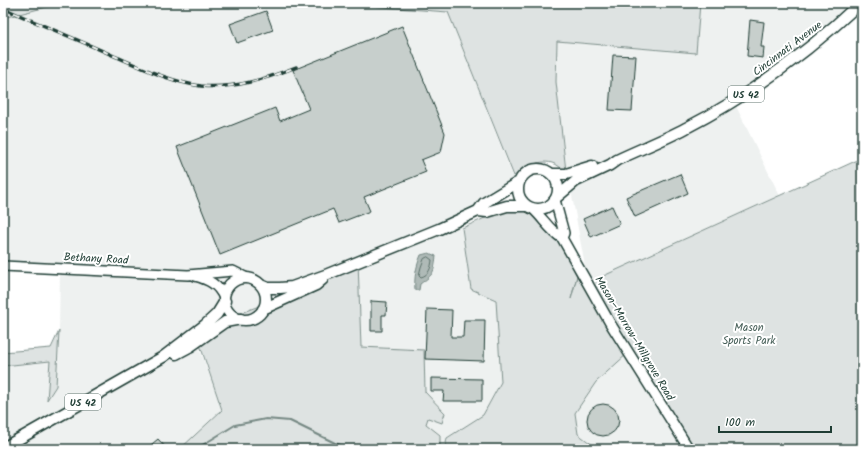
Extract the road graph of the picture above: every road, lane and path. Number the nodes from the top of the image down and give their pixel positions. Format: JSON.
{"nodes":[{"id":1,"x":860,"y":3,"type":"edge"},
{"id":2,"x":617,"y":160,"type":"junction"},
{"id":3,"x":552,"y":174,"type":"junction"},
{"id":4,"x":518,"y":183,"type":"junction"},
{"id":5,"x":556,"y":199,"type":"junction"},
{"id":6,"x":530,"y":207,"type":"junction"},
{"id":7,"x":478,"y":211,"type":"junction"},
{"id":8,"x":562,"y":238,"type":"junction"},
{"id":9,"x":3,"y":266,"type":"edge"},
{"id":10,"x":188,"y":274,"type":"junction"},
{"id":11,"x":328,"y":274,"type":"junction"},
{"id":12,"x":247,"y":278,"type":"junction"},
{"id":13,"x":260,"y":285,"type":"junction"},
{"id":14,"x":224,"y":299,"type":"junction"},
{"id":15,"x":263,"y":309,"type":"junction"},
{"id":16,"x":241,"y":319,"type":"junction"},
{"id":17,"x":163,"y":357,"type":"junction"},
{"id":18,"x":3,"y":448,"type":"edge"},
{"id":19,"x":689,"y":449,"type":"edge"}],
"edges":[{"from":1,"to":2,"type":"main road","name":"Cincinnati Avenue","number":"US 42"},
{"from":2,"to":3,"type":"main road","name":"Cincinnati Avenue","number":"US 42"},
{"from":2,"to":5,"type":"main road","name":"Cincinnati Avenue","number":"US 42"},
{"from":3,"to":4,"type":"main road","number":"US 42"},
{"from":3,"to":5,"type":"main road"},
{"from":4,"to":6,"type":"main road"},
{"from":4,"to":7,"type":"main road","number":"US 42"},
{"from":5,"to":6,"type":"main road","number":"US 42"},
{"from":5,"to":8,"type":"street","name":"Mason–Morrow–Millgrove Road"},
{"from":6,"to":7,"type":"main road","number":"US 42"},
{"from":6,"to":8,"type":"street","name":"Mason–Morrow–Millgrove Road"},
{"from":7,"to":11,"type":"main road","number":"US 42"},
{"from":8,"to":19,"type":"street","name":"Mason–Morrow–Millgrove Road"},
{"from":9,"to":10,"type":"street","name":"Bethany Road"},
{"from":10,"to":12,"type":"street","name":"Bethany Road"},
{"from":10,"to":14,"type":"street","name":"Bethany Road"},
{"from":11,"to":13,"type":"main road","number":"US 42"},
{"from":11,"to":15,"type":"main road","number":"US 42"},
{"from":12,"to":13,"type":"main road"},
{"from":12,"to":14,"type":"main road"},
{"from":13,"to":15,"type":"main road"},
{"from":14,"to":16,"type":"main road"},
{"from":14,"to":17,"type":"main road","number":"US 42"},
{"from":15,"to":16,"type":"main road"},
{"from":16,"to":17,"type":"main road","number":"US 42"},
{"from":17,"to":18,"type":"main road","number":"US 42"}]}
